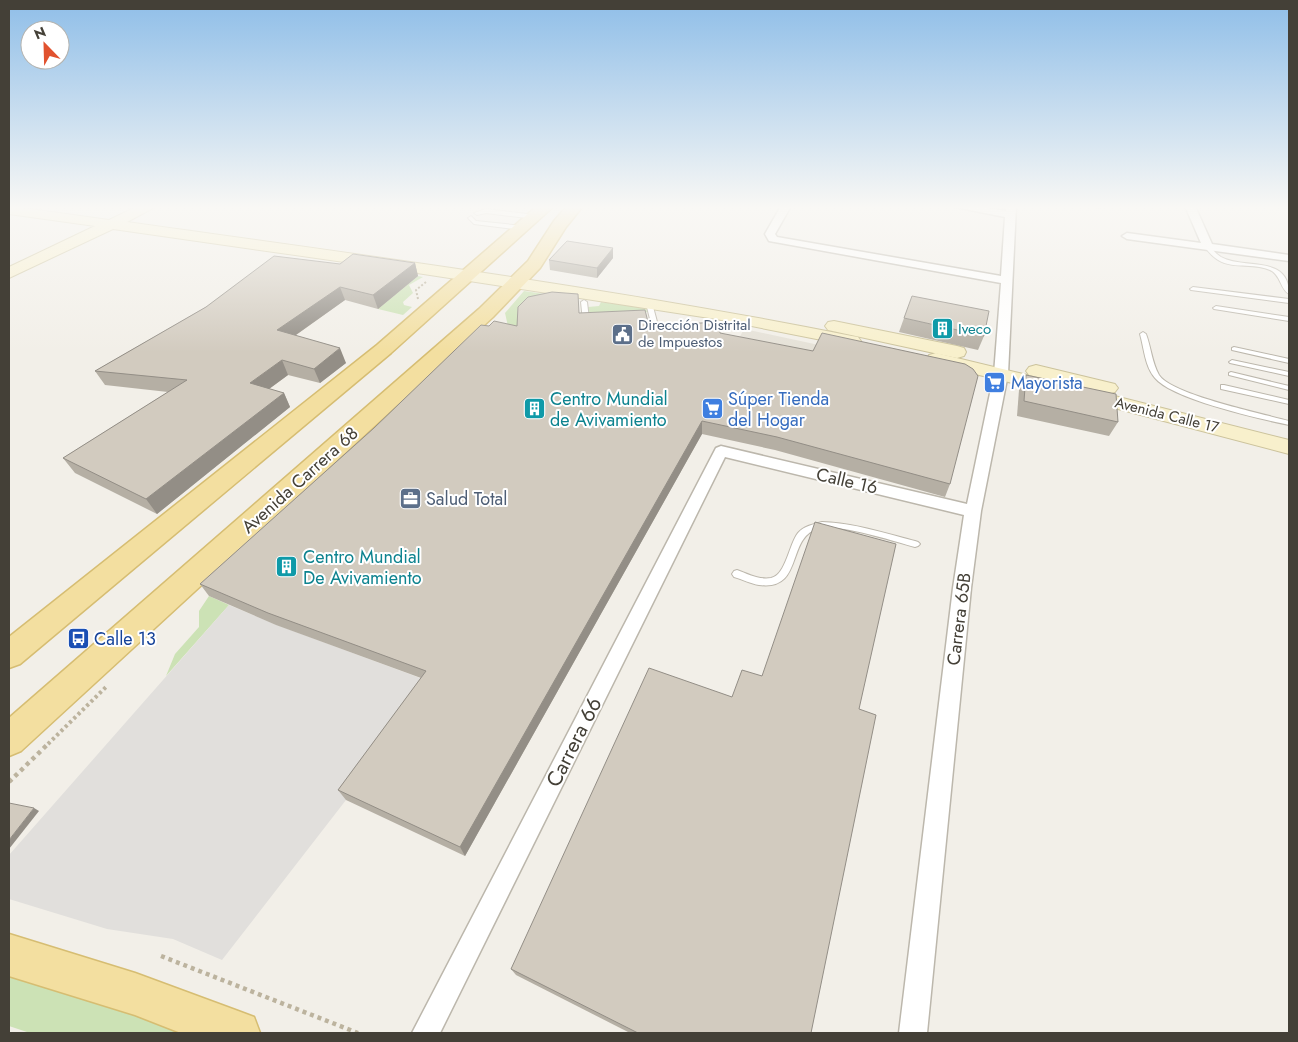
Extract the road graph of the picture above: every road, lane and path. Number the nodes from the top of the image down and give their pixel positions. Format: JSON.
{"nodes":[{"id":1,"x":50,"y":255,"type":"edge"},
{"id":2,"x":301,"y":255,"type":"edge"},
{"id":3,"x":368,"y":255,"type":"edge"},
{"id":4,"x":493,"y":255,"type":"edge"},
{"id":5,"x":541,"y":255,"type":"edge"},
{"id":6,"x":860,"y":255,"type":"edge"},
{"id":7,"x":1009,"y":255,"type":"edge"},
{"id":8,"x":1212,"y":255,"type":"edge"},
{"id":9,"x":1264,"y":255,"type":"edge"},
{"id":10,"x":1289,"y":258,"type":"edge"},
{"id":11,"x":475,"y":271,"type":"junction"},
{"id":12,"x":9,"y":273,"type":"edge"},
{"id":13,"x":431,"y":278,"type":"dead end"},
{"id":14,"x":521,"y":278,"type":"junction"},
{"id":15,"x":1008,"y":281,"type":"junction"},
{"id":16,"x":1193,"y":289,"type":"dead end"},
{"id":17,"x":1289,"y":292,"type":"edge"},
{"id":18,"x":418,"y":301,"type":"dead end"},
{"id":19,"x":1289,"y":301,"type":"edge"},
{"id":20,"x":584,"y":302,"type":"dead end"},
{"id":21,"x":1216,"y":308,"type":"dead end"},
{"id":22,"x":719,"y":309,"type":"junction"},
{"id":23,"x":648,"y":312,"type":"junction"},
{"id":24,"x":596,"y":320,"type":"edge"},
{"id":25,"x":1289,"y":320,"type":"edge"},
{"id":26,"x":666,"y":334,"type":"edge"},
{"id":27,"x":1144,"y":334,"type":"dead end"},
{"id":28,"x":1234,"y":350,"type":"dead end"},
{"id":29,"x":1289,"y":361,"type":"edge"},
{"id":30,"x":1232,"y":362,"type":"dead end"},
{"id":31,"x":1001,"y":368,"type":"junction"},
{"id":32,"x":1231,"y":374,"type":"dead end"},
{"id":33,"x":1289,"y":374,"type":"edge"},
{"id":34,"x":1224,"y":387,"type":"dead end"},
{"id":35,"x":1289,"y":388,"type":"edge"},
{"id":36,"x":1289,"y":402,"type":"edge"},
{"id":37,"x":1289,"y":423,"type":"edge"},
{"id":38,"x":1289,"y":434,"type":"edge"},
{"id":39,"x":1289,"y":447,"type":"edge"},
{"id":40,"x":721,"y":451,"type":"joint"},
{"id":41,"x":973,"y":510,"type":"junction"},
{"id":42,"x":915,"y":544,"type":"dead end"},
{"id":43,"x":736,"y":574,"type":"dead end"},
{"id":44,"x":9,"y":656,"type":"edge"},
{"id":45,"x":9,"y":740,"type":"edge"},
{"id":46,"x":9,"y":955,"type":"edge"},
{"id":47,"x":161,"y":956,"type":"dead end"},
{"id":48,"x":238,"y":1033,"type":"edge"},
{"id":49,"x":358,"y":1033,"type":"edge"},
{"id":50,"x":426,"y":1033,"type":"edge"},
{"id":51,"x":913,"y":1033,"type":"edge"}],
"edges":[{"from":1,"to":12,"type":"street"},
{"from":2,"to":11,"type":"street","name":"Avenida Calle 17"},
{"from":3,"to":11,"type":"street","name":"Avenida Calle 17"},
{"from":4,"to":11,"type":"main road"},
{"from":5,"to":14,"type":"main road","name":"Avenida Carrera 68"},
{"from":6,"to":15,"type":"street"},
{"from":7,"to":15,"type":"street","name":"Carrera 65B"},
{"from":8,"to":17,"type":"lane"},
{"from":9,"to":10,"type":"street"},
{"from":11,"to":14,"type":"street","name":"Avenida Calle 17"},
{"from":11,"to":44,"type":"main road"},
{"from":13,"to":18,"type":"path"},
{"from":14,"to":22,"type":"street","name":"Avenida Calle 17"},
{"from":14,"to":23,"type":"street","name":"Avenida Calle 17"},
{"from":14,"to":45,"type":"main road","name":"Avenida Carrera 68"},
{"from":15,"to":31,"type":"street","name":"Carrera 65B"},
{"from":16,"to":19,"type":"lane"},
{"from":20,"to":24,"type":"lane"},
{"from":21,"to":25,"type":"lane"},
{"from":22,"to":23,"type":"street","name":"Avenida Calle 17"},
{"from":22,"to":31,"type":"street","name":"Avenida Calle 17"},
{"from":23,"to":26,"type":"lane"},
{"from":27,"to":37,"type":"lane"},
{"from":28,"to":29,"type":"lane"},
{"from":30,"to":33,"type":"lane"},
{"from":31,"to":38,"type":"street","name":"Avenida Calle 17"},
{"from":31,"to":39,"type":"street","name":"Avenida Calle 17"},
{"from":31,"to":41,"type":"street","name":"Carrera 65B"},
{"from":32,"to":35,"type":"lane"},
{"from":34,"to":36,"type":"lane"},
{"from":40,"to":41,"type":"street","name":"Calle 16"},
{"from":40,"to":50,"type":"street","name":"Carrera 66"},
{"from":41,"to":51,"type":"street","name":"Carrera 65B"},
{"from":42,"to":43,"type":"lane"},
{"from":46,"to":48,"type":"main road"},
{"from":47,"to":49,"type":"path"}]}
